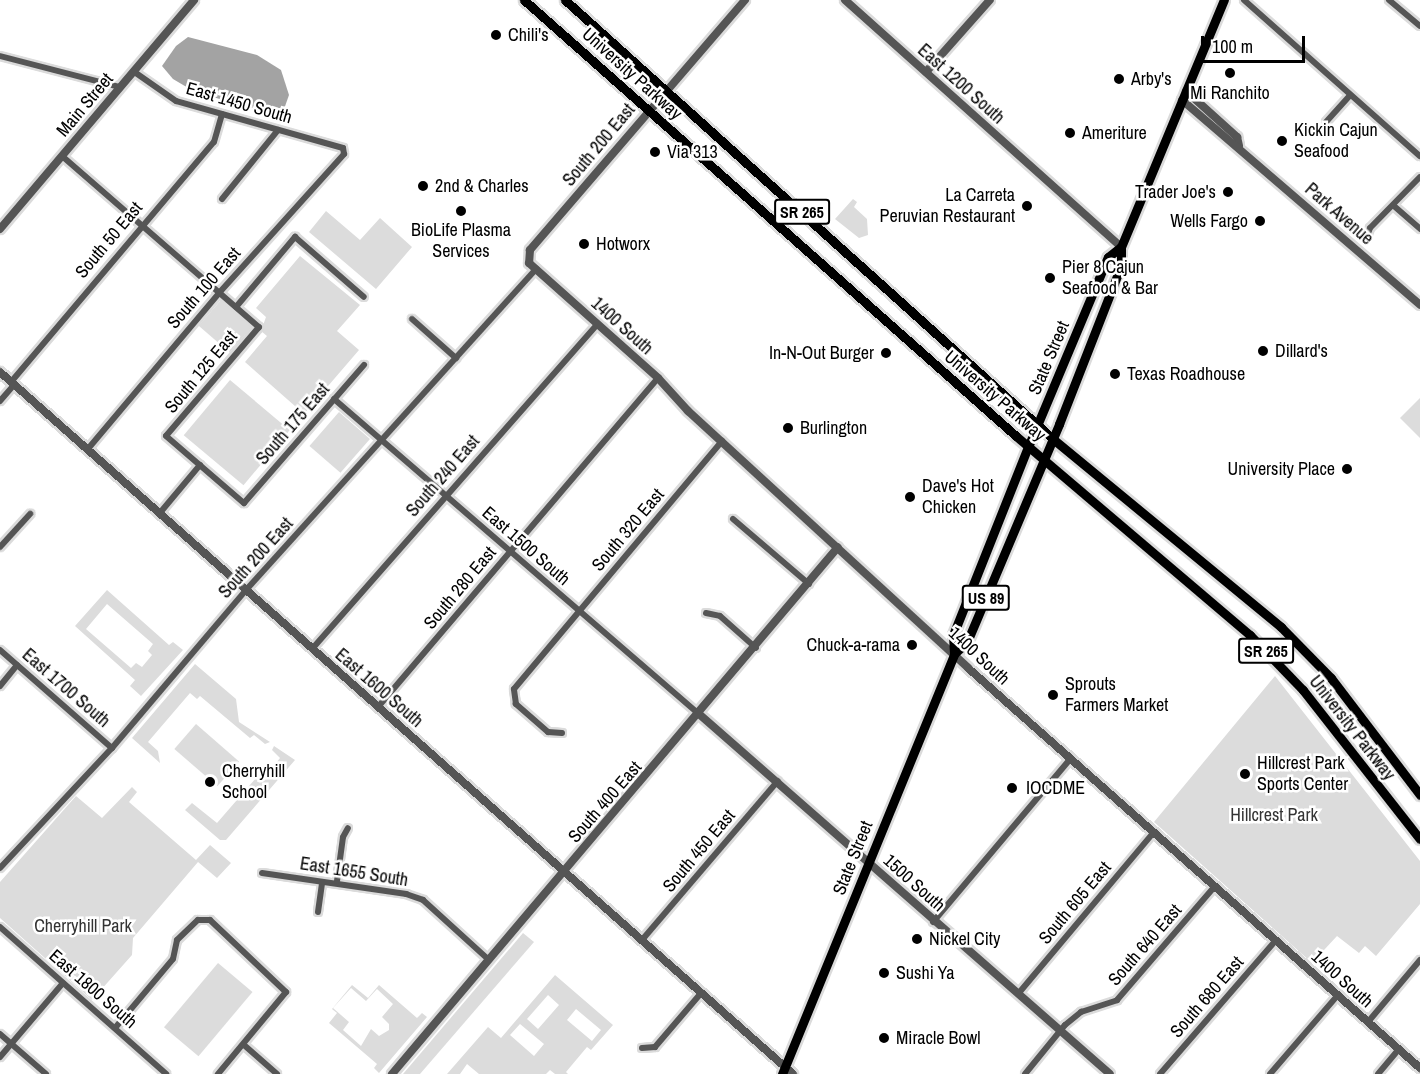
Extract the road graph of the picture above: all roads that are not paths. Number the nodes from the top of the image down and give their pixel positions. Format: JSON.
{"nodes":[{"id":1,"x":194,"y":0,"type":"edge"},
{"id":2,"x":524,"y":0,"type":"edge"},
{"id":3,"x":565,"y":0,"type":"edge"},
{"id":4,"x":746,"y":0,"type":"edge"},
{"id":5,"x":845,"y":0,"type":"edge"},
{"id":6,"x":990,"y":0,"type":"edge"},
{"id":7,"x":1224,"y":0,"type":"edge"},
{"id":8,"x":1244,"y":0,"type":"edge"},
{"id":9,"x":1389,"y":0,"type":"edge"},
{"id":10,"x":1419,"y":23,"type":"edge"},
{"id":11,"x":0,"y":56,"type":"edge"},
{"id":12,"x":133,"y":71,"type":"junction"},
{"id":13,"x":926,"y":72,"type":"junction"},
{"id":14,"x":120,"y":87,"type":"junction"},
{"id":15,"x":667,"y":91,"type":"junction"},
{"id":16,"x":1186,"y":91,"type":"junction"},
{"id":17,"x":1350,"y":95,"type":"junction"},
{"id":18,"x":1182,"y":100,"type":"junction"},
{"id":19,"x":648,"y":110,"type":"junction"},
{"id":20,"x":222,"y":114,"type":"junction"},
{"id":21,"x":1326,"y":122,"type":"dead end"},
{"id":22,"x":278,"y":130,"type":"junction"},
{"id":23,"x":1239,"y":146,"type":"junction"},
{"id":24,"x":343,"y":148,"type":"joint"},
{"id":25,"x":62,"y":156,"type":"junction"},
{"id":26,"x":1420,"y":156,"type":"edge"},
{"id":27,"x":1420,"y":177,"type":"edge"},
{"id":28,"x":222,"y":199,"type":"dead end"},
{"id":29,"x":1394,"y":206,"type":"junction"},
{"id":30,"x":140,"y":225,"type":"junction"},
{"id":31,"x":0,"y":229,"type":"edge"},
{"id":32,"x":1420,"y":229,"type":"edge"},
{"id":33,"x":1367,"y":237,"type":"dead end"},
{"id":34,"x":1121,"y":247,"type":"junction"},
{"id":35,"x":527,"y":257,"type":"joint"},
{"id":36,"x":536,"y":269,"type":"junction"},
{"id":37,"x":219,"y":293,"type":"junction"},
{"id":38,"x":364,"y":297,"type":"dead end"},
{"id":39,"x":1420,"y":305,"type":"edge"},
{"id":40,"x":236,"y":307,"type":"junction"},
{"id":41,"x":412,"y":319,"type":"dead end"},
{"id":42,"x":598,"y":324,"type":"junction"},
{"id":43,"x":456,"y":358,"type":"junction"},
{"id":44,"x":364,"y":364,"type":"dead end"},
{"id":45,"x":0,"y":372,"type":"edge"},
{"id":46,"x":658,"y":378,"type":"junction"},
{"id":47,"x":13,"y":383,"type":"junction"},
{"id":48,"x":334,"y":399,"type":"junction"},
{"id":49,"x":0,"y":401,"type":"edge"},
{"id":50,"x":1038,"y":425,"type":"junction"},
{"id":51,"x":1053,"y":439,"type":"junction"},
{"id":52,"x":382,"y":441,"type":"junction"},
{"id":53,"x":722,"y":441,"type":"junction"},
{"id":54,"x":1028,"y":447,"type":"junction"},
{"id":55,"x":87,"y":450,"type":"junction"},
{"id":56,"x":1043,"y":460,"type":"junction"},
{"id":57,"x":200,"y":465,"type":"junction"},
{"id":58,"x":446,"y":495,"type":"junction"},
{"id":59,"x":30,"y":514,"type":"dead end"},
{"id":60,"x":159,"y":514,"type":"junction"},
{"id":61,"x":733,"y":519,"type":"dead end"},
{"id":62,"x":0,"y":547,"type":"edge"},
{"id":63,"x":838,"y":547,"type":"junction"},
{"id":64,"x":511,"y":552,"type":"junction"},
{"id":65,"x":809,"y":584,"type":"junction"},
{"id":66,"x":246,"y":590,"type":"junction"},
{"id":67,"x":578,"y":612,"type":"junction"},
{"id":68,"x":706,"y":613,"type":"dead end"},
{"id":69,"x":756,"y":648,"type":"junction"},
{"id":70,"x":312,"y":649,"type":"junction"},
{"id":71,"x":0,"y":650,"type":"edge"},
{"id":72,"x":954,"y":654,"type":"junction"},
{"id":73,"x":17,"y":665,"type":"junction"},
{"id":74,"x":0,"y":686,"type":"edge"},
{"id":75,"x":378,"y":707,"type":"junction"},
{"id":76,"x":699,"y":714,"type":"junction"},
{"id":77,"x":562,"y":733,"type":"dead end"},
{"id":78,"x":112,"y":748,"type":"junction"},
{"id":79,"x":1071,"y":758,"type":"junction"},
{"id":80,"x":778,"y":781,"type":"junction"},
{"id":81,"x":1420,"y":795,"type":"edge"},
{"id":82,"x":348,"y":828,"type":"dead end"},
{"id":83,"x":1154,"y":832,"type":"junction"},
{"id":84,"x":1420,"y":840,"type":"edge"},
{"id":85,"x":869,"y":863,"type":"junction"},
{"id":86,"x":1,"y":866,"type":"edge"},
{"id":87,"x":565,"y":871,"type":"junction"},
{"id":88,"x":262,"y":873,"type":"dead end"},
{"id":89,"x":337,"y":881,"type":"junction"},
{"id":90,"x":322,"y":882,"type":"junction"},
{"id":91,"x":1215,"y":886,"type":"junction"},
{"id":92,"x":318,"y":912,"type":"dead end"},
{"id":93,"x":933,"y":922,"type":"junction"},
{"id":94,"x":0,"y":927,"type":"edge"},
{"id":95,"x":642,"y":940,"type":"junction"},
{"id":96,"x":1276,"y":940,"type":"junction"},
{"id":97,"x":489,"y":960,"type":"junction"},
{"id":98,"x":1420,"y":960,"type":"edge"},
{"id":99,"x":63,"y":983,"type":"junction"},
{"id":100,"x":702,"y":992,"type":"junction"},
{"id":101,"x":1018,"y":994,"type":"junction"},
{"id":102,"x":1338,"y":995,"type":"junction"},
{"id":103,"x":1368,"y":1022,"type":"junction"},
{"id":104,"x":115,"y":1028,"type":"junction"},
{"id":105,"x":1062,"y":1032,"type":"junction"},
{"id":106,"x":0,"y":1034,"type":"edge"},
{"id":107,"x":11,"y":1044,"type":"junction"},
{"id":108,"x":244,"y":1045,"type":"junction"},
{"id":109,"x":642,"y":1048,"type":"dead end"},
{"id":110,"x":1399,"y":1049,"type":"junction"},
{"id":111,"x":0,"y":1057,"type":"edge"},
{"id":112,"x":1420,"y":1068,"type":"edge"},
{"id":113,"x":783,"y":1070,"type":"edge"},
{"id":114,"x":46,"y":1074,"type":"edge"},
{"id":115,"x":166,"y":1074,"type":"edge"},
{"id":116,"x":219,"y":1074,"type":"edge"},
{"id":117,"x":277,"y":1074,"type":"edge"},
{"id":118,"x":392,"y":1074,"type":"edge"},
{"id":119,"x":793,"y":1074,"type":"edge"},
{"id":120,"x":1025,"y":1074,"type":"edge"},
{"id":121,"x":1110,"y":1074,"type":"edge"},
{"id":122,"x":1161,"y":1074,"type":"edge"},
{"id":123,"x":1270,"y":1074,"type":"edge"},
{"id":124,"x":1378,"y":1074,"type":"edge"}],
"edges":[{"from":1,"to":12,"type":"street","name":"Main Street"},
{"from":2,"to":19,"type":"main road","name":"University Parkway","number":"SR 265"},
{"from":3,"to":15,"type":"main road","name":"University Parkway","number":"SR 265"},
{"from":4,"to":15,"type":"street","name":"South 200 East"},
{"from":5,"to":13,"type":"street","name":"East 1200 South"},
{"from":6,"to":13,"type":"street"},
{"from":7,"to":16,"type":"main road","name":"State Street","number":"US 89"},
{"from":8,"to":17,"type":"street"},
{"from":9,"to":10,"type":"street"},
{"from":11,"to":14,"type":"street"},
{"from":12,"to":14,"type":"street","name":"Main Street"},
{"from":12,"to":20,"type":"street","name":"East 1450 South"},
{"from":13,"to":34,"type":"street","name":"East 1200 South"},
{"from":14,"to":25,"type":"street","name":"Main Street"},
{"from":15,"to":19,"type":"street","name":"South 200 East"},
{"from":15,"to":50,"type":"main road","name":"University Parkway","number":"SR 265"},
{"from":16,"to":18,"type":"main road","name":"State Street","number":"US 89"},
{"from":16,"to":23,"type":"street","name":"Park Avenue"},
{"from":17,"to":21,"type":"street"},
{"from":17,"to":26,"type":"street"},
{"from":18,"to":23,"type":"street","name":"Park Avenue"},
{"from":18,"to":34,"type":"main road","name":"State Street","number":"US 89"},
{"from":19,"to":35,"type":"street","name":"South 200 East"},
{"from":19,"to":54,"type":"main road","name":"University Parkway","number":"SR 265"},
{"from":20,"to":22,"type":"street","name":"East 1450 South"},
{"from":20,"to":30,"type":"street","name":"South 50 East"},
{"from":22,"to":24,"type":"street","name":"East 1450 South"},
{"from":22,"to":28,"type":"street"},
{"from":23,"to":39,"type":"street","name":"Park Avenue"},
{"from":24,"to":37,"type":"street","name":"South 100 East"},
{"from":25,"to":30,"type":"street"},
{"from":25,"to":31,"type":"street","name":"Main Street"},
{"from":27,"to":29,"type":"street"},
{"from":29,"to":32,"type":"street"},
{"from":29,"to":33,"type":"street"},
{"from":30,"to":37,"type":"street"},
{"from":30,"to":47,"type":"street","name":"South 50 East"},
{"from":34,"to":50,"type":"main road","name":"State Street","number":"US 89"},
{"from":34,"to":51,"type":"main road","name":"State Street","number":"US 89"},
{"from":35,"to":36,"type":"street","name":"1400 South"},
{"from":36,"to":42,"type":"street","name":"1400 South"},
{"from":36,"to":43,"type":"street","name":"South 200 East"},
{"from":37,"to":40,"type":"street"},
{"from":37,"to":55,"type":"street","name":"South 100 East"},
{"from":38,"to":40,"type":"street"},
{"from":40,"to":57,"type":"street","name":"South 125 East"},
{"from":41,"to":43,"type":"street"},
{"from":42,"to":46,"type":"street","name":"1400 South"},
{"from":42,"to":58,"type":"street","name":"South 240 East"},
{"from":43,"to":52,"type":"street","name":"South 200 East"},
{"from":44,"to":48,"type":"street","name":"South 175 East"},
{"from":45,"to":47,"type":"street","name":"East 1600 South"},
{"from":46,"to":53,"type":"street","name":"1400 South"},
{"from":46,"to":64,"type":"street","name":"South 280 East"},
{"from":47,"to":49,"type":"street","name":"South 50 East"},
{"from":47,"to":55,"type":"street","name":"East 1600 South"},
{"from":48,"to":52,"type":"street","name":"East 1500 South"},
{"from":48,"to":57,"type":"street","name":"South 175 East"},
{"from":50,"to":51,"type":"main road","name":"University Parkway","number":"SR 265"},
{"from":50,"to":54,"type":"main road","name":"State Street","number":"US 89"},
{"from":51,"to":56,"type":"main road","name":"State Street","number":"US 89"},
{"from":51,"to":81,"type":"main road","name":"University Parkway","number":"SR 265"},
{"from":52,"to":58,"type":"street","name":"East 1500 South"},
{"from":52,"to":66,"type":"street","name":"South 200 East"},
{"from":53,"to":63,"type":"street","name":"1400 South"},
{"from":53,"to":67,"type":"street","name":"South 320 East"},
{"from":54,"to":56,"type":"main road","name":"University Parkway","number":"SR 265"},
{"from":54,"to":72,"type":"main road","name":"State Street","number":"US 89"},
{"from":55,"to":60,"type":"street","name":"East 1600 South"},
{"from":56,"to":72,"type":"main road","name":"State Street","number":"US 89"},
{"from":56,"to":84,"type":"main road","name":"University Parkway","number":"SR 265"},
{"from":57,"to":60,"type":"street"},
{"from":58,"to":64,"type":"street","name":"East 1500 South"},
{"from":58,"to":70,"type":"street","name":"South 240 East"},
{"from":59,"to":62,"type":"street"},
{"from":60,"to":66,"type":"street","name":"East 1600 South"},
{"from":61,"to":65,"type":"street"},
{"from":63,"to":65,"type":"street","name":"South 400 East"},
{"from":63,"to":72,"type":"street","name":"1400 South"},
{"from":64,"to":67,"type":"street","name":"East 1500 South"},
{"from":64,"to":75,"type":"street","name":"South 280 East"},
{"from":65,"to":69,"type":"street","name":"South 400 East"},
{"from":66,"to":70,"type":"street","name":"East 1600 South"},
{"from":66,"to":78,"type":"street","name":"South 200 East"},
{"from":67,"to":76,"type":"street","name":"East 1500 South"},
{"from":67,"to":77,"type":"street","name":"South 320 East"},
{"from":68,"to":69,"type":"street"},
{"from":69,"to":76,"type":"street","name":"South 400 East"},
{"from":70,"to":75,"type":"street","name":"East 1600 South"},
{"from":71,"to":73,"type":"street","name":"East 1700 South"},
{"from":72,"to":79,"type":"street","name":"1400 South"},
{"from":72,"to":85,"type":"main road","name":"State Street","number":"US 89"},
{"from":73,"to":74,"type":"street"},
{"from":73,"to":78,"type":"street","name":"East 1700 South"},
{"from":75,"to":87,"type":"street","name":"East 1600 South"},
{"from":76,"to":80,"type":"street","name":"1500 South"},
{"from":76,"to":87,"type":"street","name":"South 400 East"},
{"from":78,"to":86,"type":"street","name":"South 200 East"},
{"from":79,"to":83,"type":"street","name":"1400 South"},
{"from":79,"to":93,"type":"street"},
{"from":80,"to":85,"type":"street","name":"1500 South"},
{"from":80,"to":95,"type":"street","name":"South 450 East"},
{"from":82,"to":89,"type":"street"},
{"from":83,"to":91,"type":"street","name":"1400 South"},
{"from":83,"to":101,"type":"street","name":"South 605 East"},
{"from":85,"to":93,"type":"street","name":"1500 South"},
{"from":85,"to":113,"type":"main road","name":"State Street","number":"US 89"},
{"from":87,"to":95,"type":"street","name":"East 1600 South"},
{"from":87,"to":97,"type":"street","name":"South 400 East"},
{"from":88,"to":90,"type":"street","name":"East 1655 South"},
{"from":89,"to":90,"type":"street","name":"East 1655 South"},
{"from":89,"to":97,"type":"street","name":"East 1655 South"},
{"from":90,"to":92,"type":"street"},
{"from":91,"to":96,"type":"street","name":"1400 South"},
{"from":91,"to":105,"type":"street","name":"South 640 East"},
{"from":93,"to":101,"type":"street","name":"1500 South"},
{"from":94,"to":99,"type":"street","name":"East 1800 South"},
{"from":95,"to":100,"type":"street","name":"East 1600 South"},
{"from":96,"to":102,"type":"street","name":"1400 South"},
{"from":96,"to":122,"type":"street","name":"South 680 East"},
{"from":97,"to":118,"type":"street","name":"South 400 East"},
{"from":98,"to":103,"type":"street"},
{"from":99,"to":104,"type":"street","name":"East 1800 South"},
{"from":99,"to":107,"type":"street"},
{"from":100,"to":109,"type":"street"},
{"from":100,"to":113,"type":"street","name":"East 1600 South"},
{"from":101,"to":105,"type":"street","name":"1500 South"},
{"from":102,"to":103,"type":"street","name":"1400 South"},
{"from":102,"to":123,"type":"street"},
{"from":103,"to":110,"type":"street","name":"1400 South"},
{"from":104,"to":108,"type":"street"},
{"from":104,"to":115,"type":"street","name":"East 1800 South"},
{"from":105,"to":120,"type":"street","name":"South 640 East"},
{"from":105,"to":121,"type":"street","name":"1500 South"},
{"from":106,"to":107,"type":"street"},
{"from":107,"to":111,"type":"street"},
{"from":107,"to":114,"type":"street"},
{"from":108,"to":116,"type":"street"},
{"from":108,"to":117,"type":"street"},
{"from":110,"to":112,"type":"street","name":"1400 South"},
{"from":110,"to":124,"type":"street"},
{"from":113,"to":119,"type":"street","name":"East 1600 South"}]}
